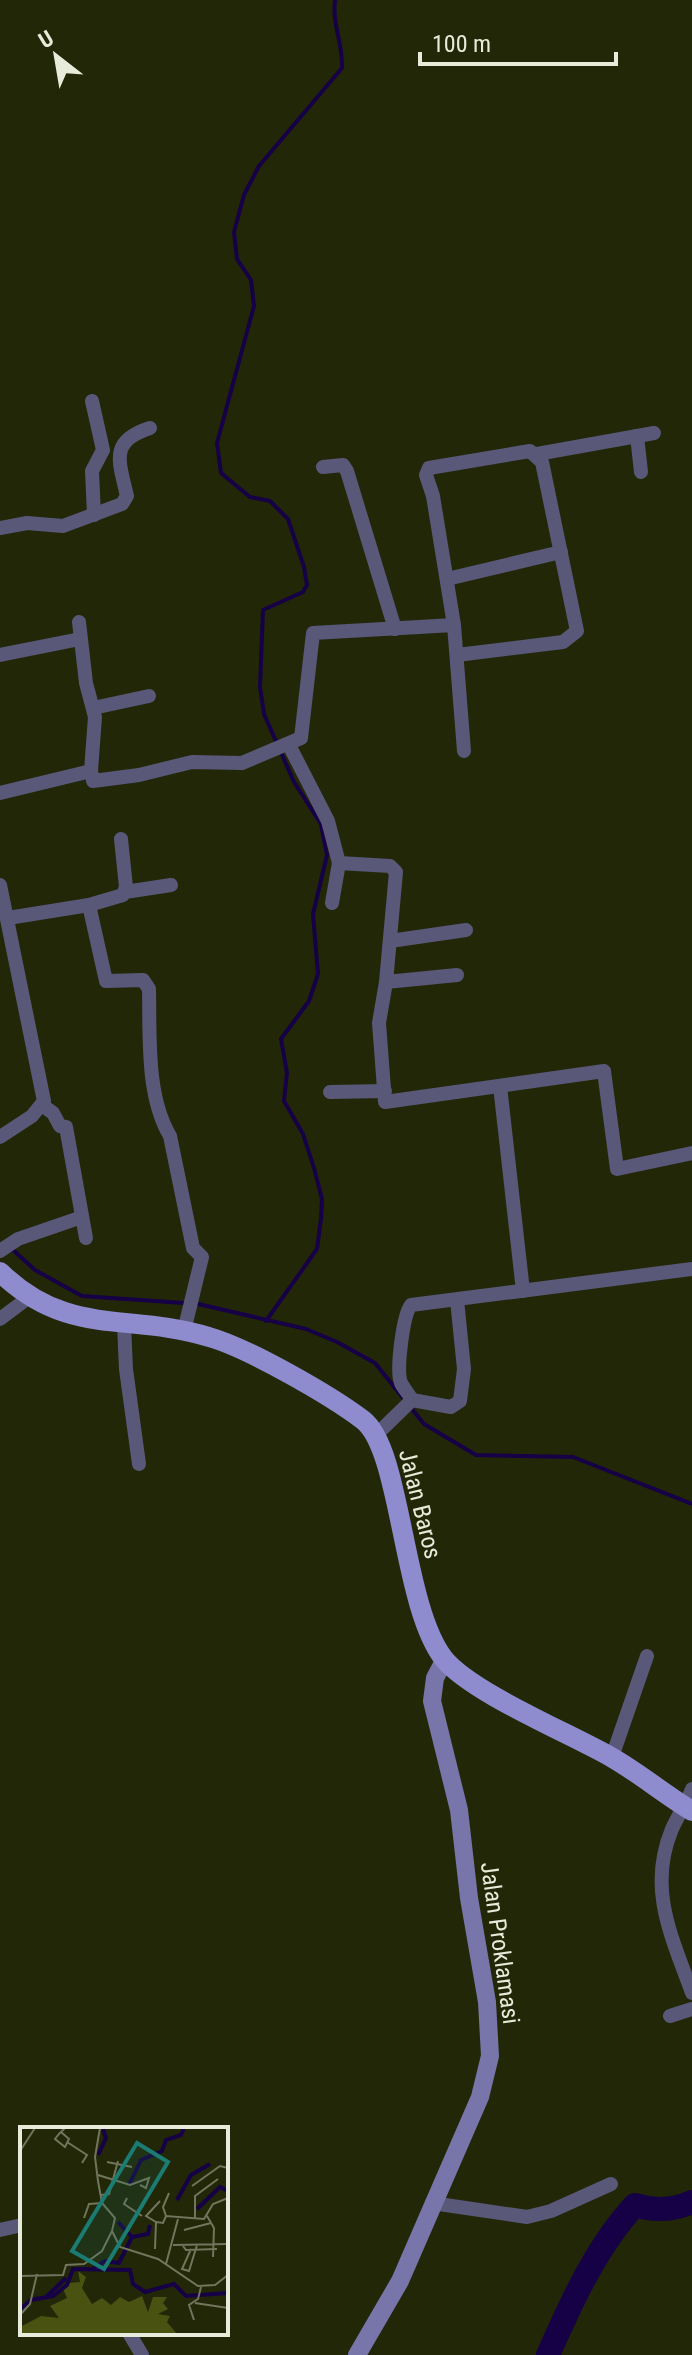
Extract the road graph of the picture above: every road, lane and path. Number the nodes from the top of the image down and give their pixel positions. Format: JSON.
{"nodes":[{"id":1,"x":92,"y":401,"type":"dead end"},
{"id":2,"x":150,"y":428,"type":"dead end"},
{"id":3,"x":654,"y":433,"type":"dead end"},
{"id":4,"x":637,"y":436,"type":"junction"},
{"id":5,"x":537,"y":454,"type":"junction"},
{"id":6,"x":323,"y":467,"type":"dead end"},
{"id":7,"x":641,"y":472,"type":"dead end"},
{"id":8,"x":94,"y":515,"type":"junction"},
{"id":9,"x":0,"y":528,"type":"edge"},
{"id":10,"x":561,"y":552,"type":"junction"},
{"id":11,"x":447,"y":579,"type":"junction"},
{"id":12,"x":79,"y":622,"type":"dead end"},
{"id":13,"x":454,"y":625,"type":"junction"},
{"id":14,"x":395,"y":629,"type":"junction"},
{"id":15,"x":80,"y":639,"type":"junction"},
{"id":16,"x":0,"y":655,"type":"edge"},
{"id":17,"x":457,"y":655,"type":"junction"},
{"id":18,"x":149,"y":696,"type":"dead end"},
{"id":19,"x":93,"y":708,"type":"junction"},
{"id":20,"x":285,"y":746,"type":"junction"},
{"id":21,"x":464,"y":751,"type":"dead end"},
{"id":22,"x":91,"y":771,"type":"junction"},
{"id":23,"x":0,"y":793,"type":"edge"},
{"id":24,"x":121,"y":839,"type":"dead end"},
{"id":25,"x":339,"y":863,"type":"junction"},
{"id":26,"x":0,"y":885,"type":"edge"},
{"id":27,"x":171,"y":885,"type":"dead end"},
{"id":28,"x":125,"y":892,"type":"junction"},
{"id":29,"x":332,"y":903,"type":"dead end"},
{"id":30,"x":89,"y":905,"type":"junction"},
{"id":31,"x":8,"y":918,"type":"junction"},
{"id":32,"x":466,"y":930,"type":"dead end"},
{"id":33,"x":390,"y":941,"type":"junction"},
{"id":34,"x":457,"y":975,"type":"dead end"},
{"id":35,"x":386,"y":982,"type":"junction"},
{"id":36,"x":500,"y":1086,"type":"junction"},
{"id":37,"x":385,"y":1091,"type":"junction"},
{"id":38,"x":330,"y":1092,"type":"dead end"},
{"id":39,"x":42,"y":1105,"type":"junction"},
{"id":40,"x":0,"y":1137,"type":"edge"},
{"id":41,"x":692,"y":1153,"type":"edge"},
{"id":42,"x":82,"y":1217,"type":"junction"},
{"id":43,"x":86,"y":1238,"type":"dead end"},
{"id":44,"x":5,"y":1248,"type":"edge"},
{"id":45,"x":692,"y":1269,"type":"edge"},
{"id":46,"x":0,"y":1272,"type":"edge"},
{"id":47,"x":523,"y":1291,"type":"junction"},
{"id":48,"x":28,"y":1298,"type":"junction"},
{"id":49,"x":457,"y":1300,"type":"junction"},
{"id":50,"x":0,"y":1319,"type":"edge"},
{"id":51,"x":186,"y":1323,"type":"junction"},
{"id":52,"x":124,"y":1324,"type":"junction"},
{"id":53,"x":408,"y":1405,"type":"junction"},
{"id":54,"x":376,"y":1435,"type":"junction"},
{"id":55,"x":139,"y":1464,"type":"dead end"},
{"id":56,"x":647,"y":1656,"type":"dead end"},
{"id":57,"x":445,"y":1659,"type":"junction"},
{"id":58,"x":612,"y":1757,"type":"junction"},
{"id":59,"x":690,"y":1802,"type":"edge"},
{"id":60,"x":692,"y":1993,"type":"edge"},
{"id":61,"x":692,"y":2009,"type":"edge"},
{"id":62,"x":670,"y":2016,"type":"dead end"},
{"id":63,"x":611,"y":2184,"type":"dead end"},
{"id":64,"x":432,"y":2203,"type":"junction"},
{"id":65,"x":20,"y":2225,"type":"edge"},
{"id":66,"x":0,"y":2230,"type":"edge"},
{"id":67,"x":130,"y":2335,"type":"edge"},
{"id":68,"x":142,"y":2355,"type":"edge"},
{"id":69,"x":357,"y":2355,"type":"edge"}],
"edges":[{"from":1,"to":8,"type":"street"},
{"from":2,"to":8,"type":"street"},
{"from":3,"to":4,"type":"street"},
{"from":4,"to":5,"type":"street"},
{"from":4,"to":7,"type":"street"},
{"from":5,"to":10,"type":"street"},
{"from":5,"to":11,"type":"street"},
{"from":6,"to":14,"type":"street"},
{"from":8,"to":9,"type":"street"},
{"from":10,"to":11,"type":"street"},
{"from":10,"to":17,"type":"street"},
{"from":11,"to":13,"type":"street"},
{"from":12,"to":15,"type":"street"},
{"from":13,"to":14,"type":"street"},
{"from":13,"to":17,"type":"street"},
{"from":14,"to":20,"type":"street"},
{"from":15,"to":16,"type":"street"},
{"from":15,"to":19,"type":"street"},
{"from":17,"to":21,"type":"street"},
{"from":18,"to":19,"type":"street"},
{"from":19,"to":22,"type":"street"},
{"from":20,"to":22,"type":"street"},
{"from":20,"to":25,"type":"street"},
{"from":22,"to":23,"type":"street"},
{"from":24,"to":28,"type":"street"},
{"from":25,"to":29,"type":"street"},
{"from":25,"to":33,"type":"street"},
{"from":26,"to":31,"type":"street"},
{"from":27,"to":28,"type":"street"},
{"from":28,"to":30,"type":"street"},
{"from":30,"to":31,"type":"street"},
{"from":30,"to":51,"type":"street"},
{"from":31,"to":39,"type":"street"},
{"from":32,"to":33,"type":"street"},
{"from":33,"to":35,"type":"street"},
{"from":34,"to":35,"type":"street"},
{"from":35,"to":37,"type":"street"},
{"from":36,"to":37,"type":"street"},
{"from":36,"to":41,"type":"street"},
{"from":36,"to":47,"type":"street"},
{"from":37,"to":38,"type":"street"},
{"from":39,"to":40,"type":"street"},
{"from":39,"to":42,"type":"street"},
{"from":42,"to":43,"type":"street"},
{"from":42,"to":44,"type":"street"},
{"from":45,"to":47,"type":"street"},
{"from":46,"to":48,"type":"main road","name":"Jalan Baros"},
{"from":47,"to":49,"type":"street"},
{"from":48,"to":50,"type":"street"},
{"from":48,"to":52,"type":"main road","name":"Jalan Baros"},
{"from":49,"to":53,"type":"street"},
{"from":49,"to":53,"type":"street"},
{"from":51,"to":52,"type":"main road","name":"Jalan Baros"},
{"from":51,"to":54,"type":"main road","name":"Jalan Baros"},
{"from":52,"to":55,"type":"street"},
{"from":53,"to":54,"type":"street"},
{"from":54,"to":57,"type":"main road","name":"Jalan Baros"},
{"from":56,"to":58,"type":"street"},
{"from":57,"to":58,"type":"main road","name":"Jalan Baros"},
{"from":57,"to":64,"type":"street","name":"Jalan Proklamasi"},
{"from":58,"to":59,"type":"main road","name":"Jalan Baros"},
{"from":59,"to":60,"type":"street"},
{"from":61,"to":62,"type":"street"},
{"from":63,"to":64,"type":"street"},
{"from":64,"to":69,"type":"street","name":"Jalan Proklamasi"},
{"from":65,"to":66,"type":"street"},
{"from":67,"to":68,"type":"street"}]}
